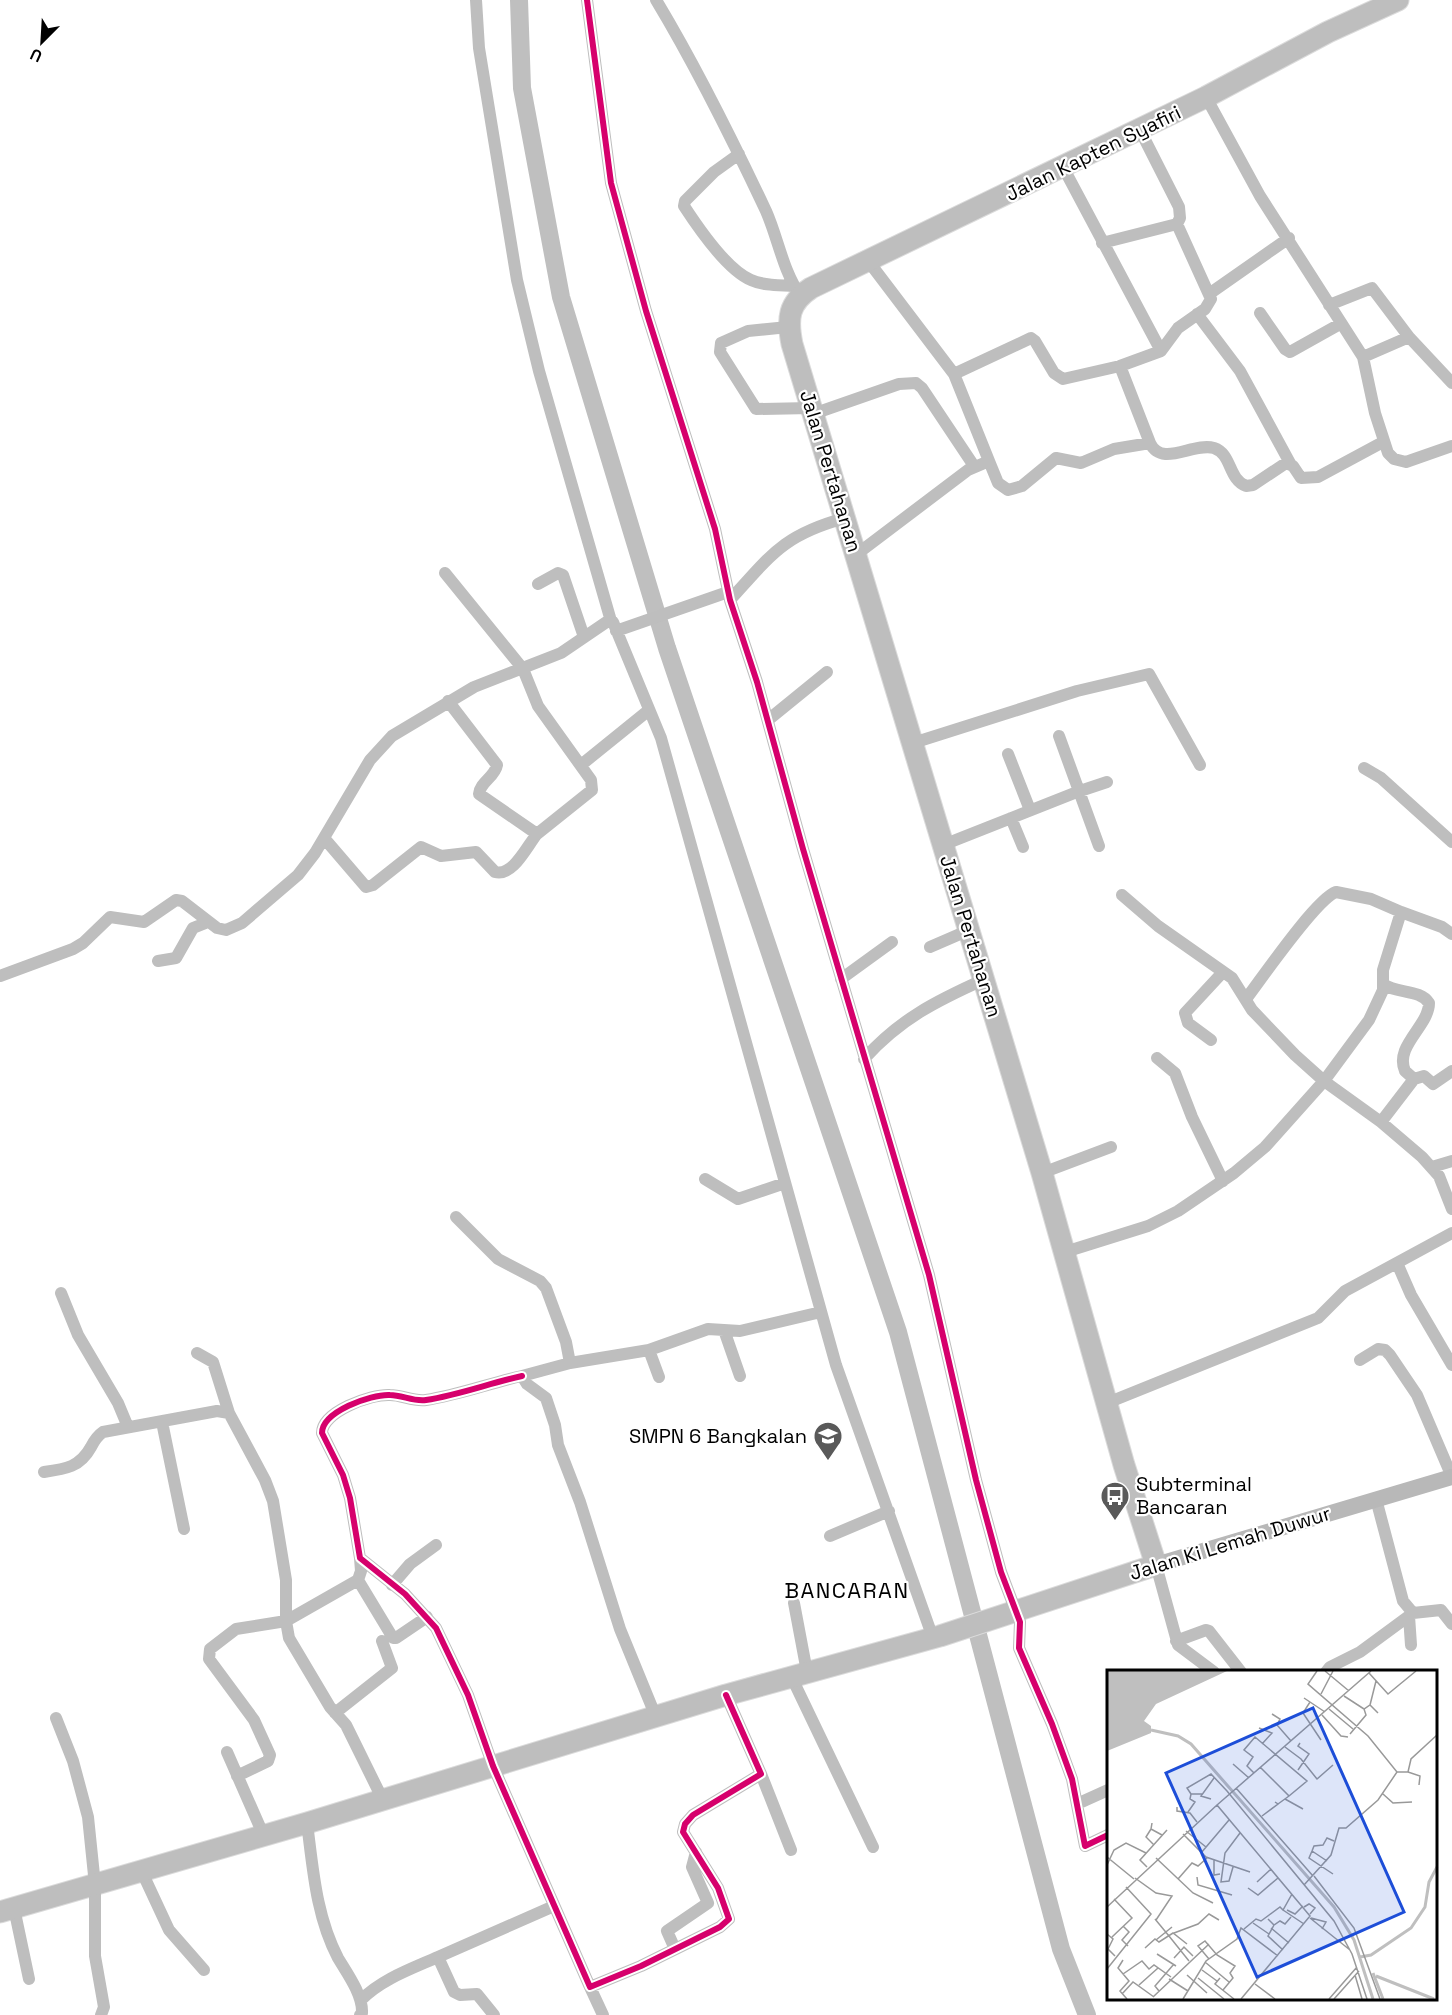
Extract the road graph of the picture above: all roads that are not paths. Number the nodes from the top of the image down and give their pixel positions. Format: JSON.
{"nodes":[{"id":1,"x":476,"y":0,"type":"edge"},
{"id":2,"x":588,"y":0,"type":"edge"},
{"id":3,"x":656,"y":0,"type":"edge"},
{"id":4,"x":1398,"y":0,"type":"edge"},
{"id":5,"x":1206,"y":97,"type":"junction"},
{"id":6,"x":1140,"y":130,"type":"junction"},
{"id":7,"x":739,"y":154,"type":"junction"},
{"id":8,"x":1063,"y":167,"type":"junction"},
{"id":9,"x":1177,"y":224,"type":"junction"},
{"id":10,"x":1289,"y":238,"type":"junction"},
{"id":11,"x":1102,"y":243,"type":"junction"},
{"id":12,"x":869,"y":262,"type":"junction"},
{"id":13,"x":1209,"y":294,"type":"junction"},
{"id":14,"x":793,"y":304,"type":"junction"},
{"id":15,"x":1329,"y":305,"type":"junction"},
{"id":16,"x":1260,"y":313,"type":"dead end"},
{"id":17,"x":1197,"y":314,"type":"junction"},
{"id":18,"x":1340,"y":324,"type":"junction"},
{"id":19,"x":1409,"y":337,"type":"junction"},
{"id":20,"x":1161,"y":351,"type":"junction"},
{"id":21,"x":1363,"y":357,"type":"junction"},
{"id":22,"x":1120,"y":366,"type":"junction"},
{"id":23,"x":954,"y":374,"type":"junction"},
{"id":24,"x":1452,"y":383,"type":"edge"},
{"id":25,"x":812,"y":411,"type":"junction"},
{"id":26,"x":1383,"y":442,"type":"junction"},
{"id":27,"x":1150,"y":443,"type":"junction"},
{"id":28,"x":1449,"y":452,"type":"edge"},
{"id":29,"x":989,"y":461,"type":"junction"},
{"id":30,"x":1290,"y":463,"type":"junction"},
{"id":31,"x":975,"y":466,"type":"junction"},
{"id":32,"x":845,"y":518,"type":"junction"},
{"id":33,"x":857,"y":554,"type":"junction"},
{"id":34,"x":446,"y":573,"type":"dead end"},
{"id":35,"x":538,"y":584,"type":"dead end"},
{"id":36,"x":729,"y":596,"type":"junction"},
{"id":37,"x":618,"y":625,"type":"junction"},
{"id":38,"x":584,"y":637,"type":"junction"},
{"id":39,"x":522,"y":669,"type":"junction"},
{"id":40,"x":827,"y":672,"type":"dead end"},
{"id":41,"x":448,"y":701,"type":"junction"},
{"id":42,"x":649,"y":710,"type":"junction"},
{"id":43,"x":768,"y":720,"type":"junction"},
{"id":44,"x":1059,"y":736,"type":"dead end"},
{"id":45,"x":913,"y":743,"type":"junction"},
{"id":46,"x":1008,"y":754,"type":"dead end"},
{"id":47,"x":581,"y":765,"type":"junction"},
{"id":48,"x":1200,"y":765,"type":"dead end"},
{"id":49,"x":1364,"y":768,"type":"dead end"},
{"id":50,"x":1107,"y":782,"type":"dead end"},
{"id":51,"x":1077,"y":792,"type":"junction"},
{"id":52,"x":1030,"y":810,"type":"junction"},
{"id":53,"x":1011,"y":818,"type":"junction"},
{"id":54,"x":537,"y":834,"type":"junction"},
{"id":55,"x":324,"y":838,"type":"junction"},
{"id":56,"x":1452,"y":842,"type":"edge"},
{"id":57,"x":943,"y":845,"type":"junction"},
{"id":58,"x":1099,"y":846,"type":"dead end"},
{"id":59,"x":1023,"y":847,"type":"dead end"},
{"id":60,"x":1122,"y":895,"type":"dead end"},
{"id":61,"x":1401,"y":912,"type":"junction"},
{"id":62,"x":208,"y":922,"type":"junction"},
{"id":63,"x":967,"y":931,"type":"junction"},
{"id":64,"x":1452,"y":934,"type":"edge"},
{"id":65,"x":892,"y":942,"type":"dead end"},
{"id":66,"x":930,"y":947,"type":"dead end"},
{"id":67,"x":158,"y":961,"type":"dead end"},
{"id":68,"x":1222,"y":972,"type":"junction"},
{"id":69,"x":0,"y":976,"type":"edge"},
{"id":70,"x":841,"y":979,"type":"junction"},
{"id":71,"x":985,"y":979,"type":"junction"},
{"id":72,"x":1383,"y":984,"type":"junction"},
{"id":73,"x":1246,"y":999,"type":"junction"},
{"id":74,"x":1211,"y":1040,"type":"dead end"},
{"id":75,"x":1156,"y":1058,"type":"dead end"},
{"id":76,"x":864,"y":1059,"type":"junction"},
{"id":77,"x":1452,"y":1071,"type":"edge"},
{"id":78,"x":1414,"y":1078,"type":"junction"},
{"id":79,"x":1324,"y":1081,"type":"junction"},
{"id":80,"x":1381,"y":1122,"type":"junction"},
{"id":81,"x":1111,"y":1147,"type":"dead end"},
{"id":82,"x":1452,"y":1161,"type":"edge"},
{"id":83,"x":1432,"y":1167,"type":"junction"},
{"id":84,"x":1042,"y":1173,"type":"junction"},
{"id":85,"x":705,"y":1179,"type":"dead end"},
{"id":86,"x":1223,"y":1181,"type":"junction"},
{"id":87,"x":785,"y":1183,"type":"junction"},
{"id":88,"x":1452,"y":1209,"type":"edge"},
{"id":89,"x":456,"y":1217,"type":"dead end"},
{"id":90,"x":1452,"y":1233,"type":"edge"},
{"id":91,"x":1065,"y":1251,"type":"junction"},
{"id":92,"x":1397,"y":1263,"type":"junction"},
{"id":93,"x":60,"y":1293,"type":"dead end"},
{"id":94,"x":821,"y":1312,"type":"junction"},
{"id":95,"x":724,"y":1330,"type":"junction"},
{"id":96,"x":650,"y":1350,"type":"junction"},
{"id":97,"x":197,"y":1353,"type":"dead end"},
{"id":98,"x":1360,"y":1360,"type":"dead end"},
{"id":99,"x":570,"y":1363,"type":"junction"},
{"id":100,"x":1452,"y":1365,"type":"edge"},
{"id":101,"x":522,"y":1376,"type":"junction"},
{"id":102,"x":740,"y":1376,"type":"dead end"},
{"id":103,"x":659,"y":1377,"type":"dead end"},
{"id":104,"x":1107,"y":1403,"type":"junction"},
{"id":105,"x":229,"y":1413,"type":"junction"},
{"id":106,"x":162,"y":1422,"type":"junction"},
{"id":107,"x":128,"y":1427,"type":"junction"},
{"id":108,"x":44,"y":1472,"type":"dead end"},
{"id":109,"x":1452,"y":1477,"type":"edge"},
{"id":110,"x":1376,"y":1499,"type":"junction"},
{"id":111,"x":889,"y":1511,"type":"junction"},
{"id":112,"x":184,"y":1529,"type":"dead end"},
{"id":113,"x":830,"y":1536,"type":"dead end"},
{"id":114,"x":436,"y":1545,"type":"dead end"},
{"id":115,"x":360,"y":1558,"type":"junction"},
{"id":116,"x":1156,"y":1565,"type":"junction"},
{"id":117,"x":358,"y":1580,"type":"junction"},
{"id":118,"x":392,"y":1585,"type":"junction"},
{"id":119,"x":794,"y":1603,"type":"dead end"},
{"id":120,"x":1013,"y":1612,"type":"junction"},
{"id":121,"x":1411,"y":1615,"type":"junction"},
{"id":122,"x":427,"y":1617,"type":"junction"},
{"id":123,"x":286,"y":1621,"type":"junction"},
{"id":124,"x":1452,"y":1624,"type":"edge"},
{"id":125,"x":936,"y":1637,"type":"junction"},
{"id":126,"x":382,"y":1641,"type":"dead end"},
{"id":127,"x":1176,"y":1641,"type":"junction"},
{"id":128,"x":1411,"y":1645,"type":"dead end"},
{"id":129,"x":1212,"y":1670,"type":"edge"},
{"id":130,"x":1240,"y":1670,"type":"edge"},
{"id":131,"x":1327,"y":1670,"type":"edge"},
{"id":132,"x":799,"y":1674,"type":"junction"},
{"id":133,"x":726,"y":1695,"type":"junction"},
{"id":134,"x":335,"y":1713,"type":"junction"},
{"id":135,"x":656,"y":1717,"type":"junction"},
{"id":136,"x":56,"y":1719,"type":"dead end"},
{"id":137,"x":227,"y":1752,"type":"dead end"},
{"id":138,"x":493,"y":1766,"type":"junction"},
{"id":139,"x":761,"y":1774,"type":"junction"},
{"id":140,"x":237,"y":1776,"type":"junction"},
{"id":141,"x":1107,"y":1790,"type":"edge"},
{"id":142,"x":382,"y":1798,"type":"junction"},
{"id":143,"x":1077,"y":1804,"type":"junction"},
{"id":144,"x":307,"y":1823,"type":"junction"},
{"id":145,"x":263,"y":1834,"type":"junction"},
{"id":146,"x":1107,"y":1835,"type":"edge"},
{"id":147,"x":873,"y":1847,"type":"dead end"},
{"id":148,"x":791,"y":1850,"type":"dead end"},
{"id":149,"x":696,"y":1852,"type":"junction"},
{"id":150,"x":142,"y":1872,"type":"junction"},
{"id":151,"x":95,"y":1885,"type":"junction"},
{"id":152,"x":554,"y":1906,"type":"junction"},
{"id":153,"x":7,"y":1910,"type":"edge"},
{"id":154,"x":675,"y":1949,"type":"junction"},
{"id":155,"x":438,"y":1957,"type":"junction"},
{"id":156,"x":204,"y":1970,"type":"dead end"},
{"id":157,"x":29,"y":1979,"type":"dead end"},
{"id":158,"x":590,"y":1987,"type":"junction"},
{"id":159,"x":361,"y":2000,"type":"junction"},
{"id":160,"x":105,"y":2012,"type":"edge"},
{"id":161,"x":360,"y":2015,"type":"edge"},
{"id":162,"x":494,"y":2015,"type":"edge"},
{"id":163,"x":603,"y":2015,"type":"edge"}],
"edges":[{"from":1,"to":37,"type":"street"},
{"from":2,"to":36,"type":"street"},
{"from":3,"to":7,"type":"street"},
{"from":4,"to":5,"type":"highway","name":"Jalan Kapten Syafiri"},
{"from":5,"to":6,"type":"highway","name":"Jalan Kapten Syafiri"},
{"from":5,"to":10,"type":"street"},
{"from":6,"to":8,"type":"highway","name":"Jalan Kapten Syafiri"},
{"from":6,"to":9,"type":"street"},
{"from":7,"to":14,"type":"street"},
{"from":7,"to":14,"type":"street"},
{"from":8,"to":11,"type":"street"},
{"from":8,"to":12,"type":"highway","name":"Jalan Kapten Syafiri"},
{"from":9,"to":11,"type":"street"},
{"from":9,"to":13,"type":"street"},
{"from":10,"to":13,"type":"street"},
{"from":10,"to":15,"type":"street"},
{"from":11,"to":20,"type":"street"},
{"from":12,"to":14,"type":"highway","name":"Jalan Kapten Syafiri"},
{"from":12,"to":23,"type":"street"},
{"from":13,"to":17,"type":"street"},
{"from":14,"to":25,"type":"highway","name":"Jalan Pertahanan"},
{"from":14,"to":25,"type":"street"},
{"from":15,"to":18,"type":"street"},
{"from":15,"to":19,"type":"street"},
{"from":16,"to":18,"type":"street"},
{"from":17,"to":20,"type":"street"},
{"from":17,"to":30,"type":"street"},
{"from":18,"to":21,"type":"street"},
{"from":19,"to":21,"type":"street"},
{"from":19,"to":24,"type":"street"},
{"from":20,"to":22,"type":"street"},
{"from":21,"to":26,"type":"street"},
{"from":22,"to":23,"type":"street"},
{"from":22,"to":27,"type":"street"},
{"from":23,"to":29,"type":"street"},
{"from":25,"to":31,"type":"street"},
{"from":25,"to":32,"type":"highway","name":"Jalan Pertahanan"},
{"from":26,"to":28,"type":"street"},
{"from":26,"to":30,"type":"street"},
{"from":27,"to":29,"type":"street"},
{"from":27,"to":30,"type":"street"},
{"from":29,"to":31,"type":"street"},
{"from":31,"to":33,"type":"street"},
{"from":32,"to":33,"type":"highway","name":"Jalan Pertahanan"},
{"from":32,"to":36,"type":"street"},
{"from":33,"to":45,"type":"highway","name":"Jalan Pertahanan"},
{"from":34,"to":39,"type":"street"},
{"from":35,"to":38,"type":"street"},
{"from":36,"to":37,"type":"street"},
{"from":36,"to":43,"type":"street"},
{"from":37,"to":38,"type":"street"},
{"from":37,"to":42,"type":"street"},
{"from":38,"to":39,"type":"street"},
{"from":39,"to":41,"type":"street"},
{"from":39,"to":47,"type":"street"},
{"from":40,"to":43,"type":"street"},
{"from":41,"to":54,"type":"street"},
{"from":41,"to":55,"type":"street"},
{"from":42,"to":47,"type":"street"},
{"from":42,"to":87,"type":"street"},
{"from":43,"to":70,"type":"street"},
{"from":44,"to":51,"type":"street"},
{"from":45,"to":48,"type":"street"},
{"from":45,"to":57,"type":"highway","name":"Jalan Pertahanan"},
{"from":46,"to":52,"type":"street"},
{"from":47,"to":54,"type":"street"},
{"from":49,"to":56,"type":"street"},
{"from":50,"to":51,"type":"street"},
{"from":51,"to":52,"type":"street"},
{"from":51,"to":58,"type":"street"},
{"from":52,"to":53,"type":"street"},
{"from":53,"to":57,"type":"street"},
{"from":53,"to":59,"type":"street"},
{"from":54,"to":55,"type":"street"},
{"from":55,"to":62,"type":"street"},
{"from":57,"to":63,"type":"highway","name":"Jalan Pertahanan"},
{"from":60,"to":68,"type":"street"},
{"from":61,"to":64,"type":"street"},
{"from":61,"to":72,"type":"street"},
{"from":61,"to":73,"type":"street"},
{"from":62,"to":67,"type":"street"},
{"from":62,"to":69,"type":"street"},
{"from":63,"to":66,"type":"street"},
{"from":63,"to":71,"type":"highway","name":"Jalan Pertahanan"},
{"from":65,"to":70,"type":"street"},
{"from":68,"to":73,"type":"street"},
{"from":68,"to":74,"type":"street"},
{"from":70,"to":76,"type":"street"},
{"from":71,"to":76,"type":"street"},
{"from":71,"to":84,"type":"highway","name":"Jalan Pertahanan"},
{"from":72,"to":78,"type":"street"},
{"from":72,"to":79,"type":"street"},
{"from":73,"to":79,"type":"street"},
{"from":75,"to":86,"type":"street"},
{"from":76,"to":120,"type":"street"},
{"from":77,"to":78,"type":"street"},
{"from":78,"to":80,"type":"street"},
{"from":79,"to":80,"type":"street"},
{"from":79,"to":86,"type":"street"},
{"from":80,"to":83,"type":"street"},
{"from":81,"to":84,"type":"street"},
{"from":82,"to":83,"type":"street"},
{"from":83,"to":88,"type":"street"},
{"from":84,"to":91,"type":"highway","name":"Jalan Pertahanan"},
{"from":85,"to":87,"type":"street"},
{"from":86,"to":91,"type":"street"},
{"from":87,"to":94,"type":"street"},
{"from":89,"to":99,"type":"street"},
{"from":90,"to":92,"type":"street"},
{"from":91,"to":104,"type":"highway","name":"Jalan Pertahanan"},
{"from":92,"to":100,"type":"street"},
{"from":92,"to":104,"type":"street"},
{"from":93,"to":107,"type":"street"},
{"from":94,"to":95,"type":"street"},
{"from":94,"to":111,"type":"street"},
{"from":95,"to":96,"type":"street"},
{"from":95,"to":102,"type":"street"},
{"from":96,"to":99,"type":"street"},
{"from":96,"to":103,"type":"street"},
{"from":97,"to":105,"type":"street"},
{"from":98,"to":109,"type":"street"},
{"from":99,"to":101,"type":"street"},
{"from":101,"to":115,"type":"street"},
{"from":101,"to":135,"type":"street"},
{"from":104,"to":116,"type":"highway","name":"Jalan Pertahanan"},
{"from":105,"to":106,"type":"street"},
{"from":105,"to":123,"type":"street"},
{"from":106,"to":107,"type":"street"},
{"from":106,"to":112,"type":"street"},
{"from":107,"to":108,"type":"street"},
{"from":109,"to":110,"type":"main road","name":"Jalan Ki Lemah Duwur"},
{"from":110,"to":116,"type":"main road","name":"Jalan Ki Lemah Duwur"},
{"from":110,"to":121,"type":"street"},
{"from":111,"to":113,"type":"street"},
{"from":111,"to":125,"type":"street"},
{"from":114,"to":118,"type":"street"},
{"from":115,"to":117,"type":"street"},
{"from":115,"to":118,"type":"street"},
{"from":116,"to":120,"type":"highway","name":"Jalan Ki Lemah Duwur"},
{"from":116,"to":127,"type":"street"},
{"from":117,"to":122,"type":"street"},
{"from":117,"to":123,"type":"street"},
{"from":118,"to":122,"type":"street"},
{"from":119,"to":132,"type":"street"},
{"from":120,"to":125,"type":"highway","name":"Jalan Ki Lemah Duwur"},
{"from":120,"to":143,"type":"street"},
{"from":121,"to":124,"type":"street"},
{"from":121,"to":128,"type":"street"},
{"from":121,"to":131,"type":"street"},
{"from":122,"to":138,"type":"street"},
{"from":123,"to":134,"type":"street"},
{"from":123,"to":140,"type":"street"},
{"from":125,"to":132,"type":"highway","name":"Jalan Ki Lemah Duwur"},
{"from":126,"to":134,"type":"street"},
{"from":127,"to":129,"type":"street"},
{"from":127,"to":130,"type":"street"},
{"from":132,"to":133,"type":"highway","name":"Jalan Ki Lemah Duwur"},
{"from":132,"to":147,"type":"street"},
{"from":133,"to":135,"type":"highway","name":"Jalan Ki Lemah Duwur"},
{"from":133,"to":139,"type":"street"},
{"from":134,"to":142,"type":"street"},
{"from":135,"to":138,"type":"highway","name":"Jalan Ki Lemah Duwur"},
{"from":136,"to":151,"type":"street"},
{"from":137,"to":140,"type":"street"},
{"from":138,"to":142,"type":"highway","name":"Jalan Ki Lemah Duwur"},
{"from":138,"to":152,"type":"street"},
{"from":139,"to":148,"type":"street"},
{"from":139,"to":149,"type":"street"},
{"from":140,"to":145,"type":"street"},
{"from":141,"to":143,"type":"street"},
{"from":142,"to":144,"type":"highway","name":"Jalan Ki Lemah Duwur"},
{"from":143,"to":146,"type":"street"},
{"from":144,"to":145,"type":"highway","name":"Jalan Ki Lemah Duwur"},
{"from":144,"to":159,"type":"street"},
{"from":145,"to":150,"type":"highway","name":"Jalan Ki Lemah Duwur"},
{"from":149,"to":154,"type":"street"},
{"from":149,"to":154,"type":"street"},
{"from":150,"to":151,"type":"highway","name":"Jalan Ki Lemah Duwur"},
{"from":150,"to":156,"type":"street"},
{"from":151,"to":153,"type":"highway","name":"Jalan Ki Lemah Duwur"},
{"from":151,"to":160,"type":"street"},
{"from":152,"to":155,"type":"street"},
{"from":152,"to":158,"type":"street"},
{"from":153,"to":157,"type":"street"},
{"from":154,"to":158,"type":"street"},
{"from":155,"to":159,"type":"street"},
{"from":155,"to":162,"type":"street"},
{"from":158,"to":163,"type":"street"},
{"from":159,"to":161,"type":"street"}]}
